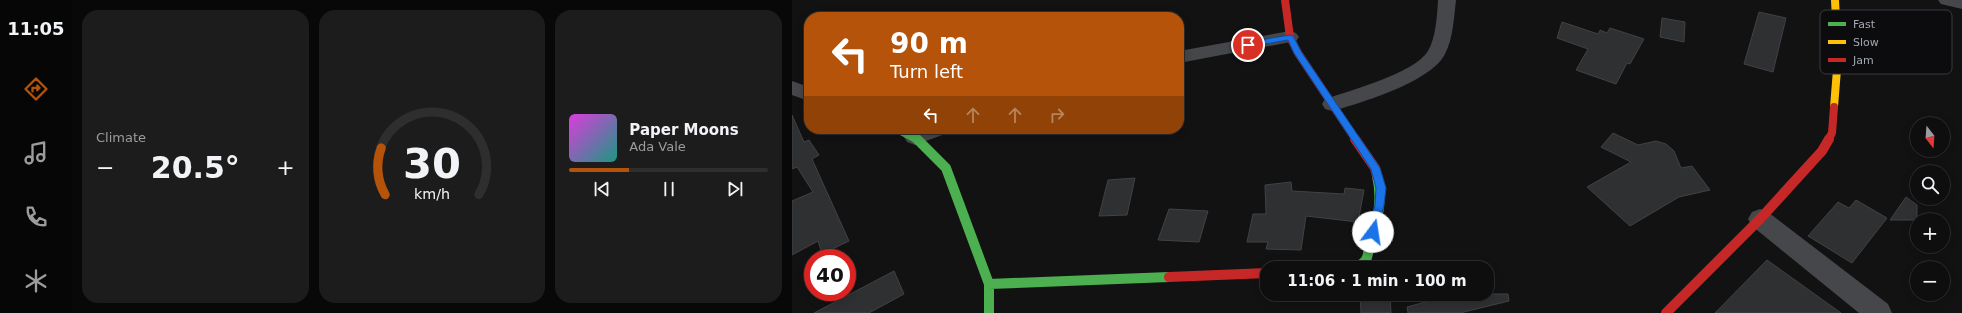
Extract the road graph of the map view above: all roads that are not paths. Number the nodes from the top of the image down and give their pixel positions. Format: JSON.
{"nodes":[{"id":1,"x":1286,"y":0,"type":"edge"},
{"id":2,"x":1447,"y":0,"type":"edge"},
{"id":3,"x":1835,"y":0,"type":"edge"},
{"id":4,"x":1947,"y":0,"type":"edge"},
{"id":5,"x":1962,"y":4,"type":"edge"},
{"id":6,"x":1836,"y":10,"type":"edge"},
{"id":7,"x":1290,"y":37,"type":"junction"},
{"id":8,"x":1184,"y":56,"type":"edge"},
{"id":9,"x":1837,"y":74,"type":"edge"},
{"id":10,"x":792,"y":88,"type":"edge"},
{"id":11,"x":804,"y":92,"type":"edge"},
{"id":12,"x":1332,"y":104,"type":"junction"},
{"id":13,"x":907,"y":134,"type":"edge"},
{"id":14,"x":1760,"y":219,"type":"junction"},
{"id":15,"x":1365,"y":261,"type":"edge"},
{"id":16,"x":1260,"y":273,"type":"edge"},
{"id":17,"x":989,"y":284,"type":"junction"},
{"id":18,"x":989,"y":313,"type":"edge"},
{"id":19,"x":1666,"y":313,"type":"edge"},
{"id":20,"x":1879,"y":313,"type":"edge"}],
"edges":[{"from":1,"to":7,"type":"street"},
{"from":2,"to":12,"type":"street"},
{"from":3,"to":6,"type":"street"},
{"from":4,"to":5,"type":"street"},
{"from":7,"to":8,"type":"street"},
{"from":7,"to":12,"type":"street"},
{"from":9,"to":14,"type":"street"},
{"from":10,"to":11,"type":"street"},
{"from":12,"to":15,"type":"street"},
{"from":13,"to":17,"type":"street"},
{"from":14,"to":19,"type":"street"},
{"from":14,"to":20,"type":"street"},
{"from":16,"to":17,"type":"street"},
{"from":17,"to":18,"type":"street"}]}
